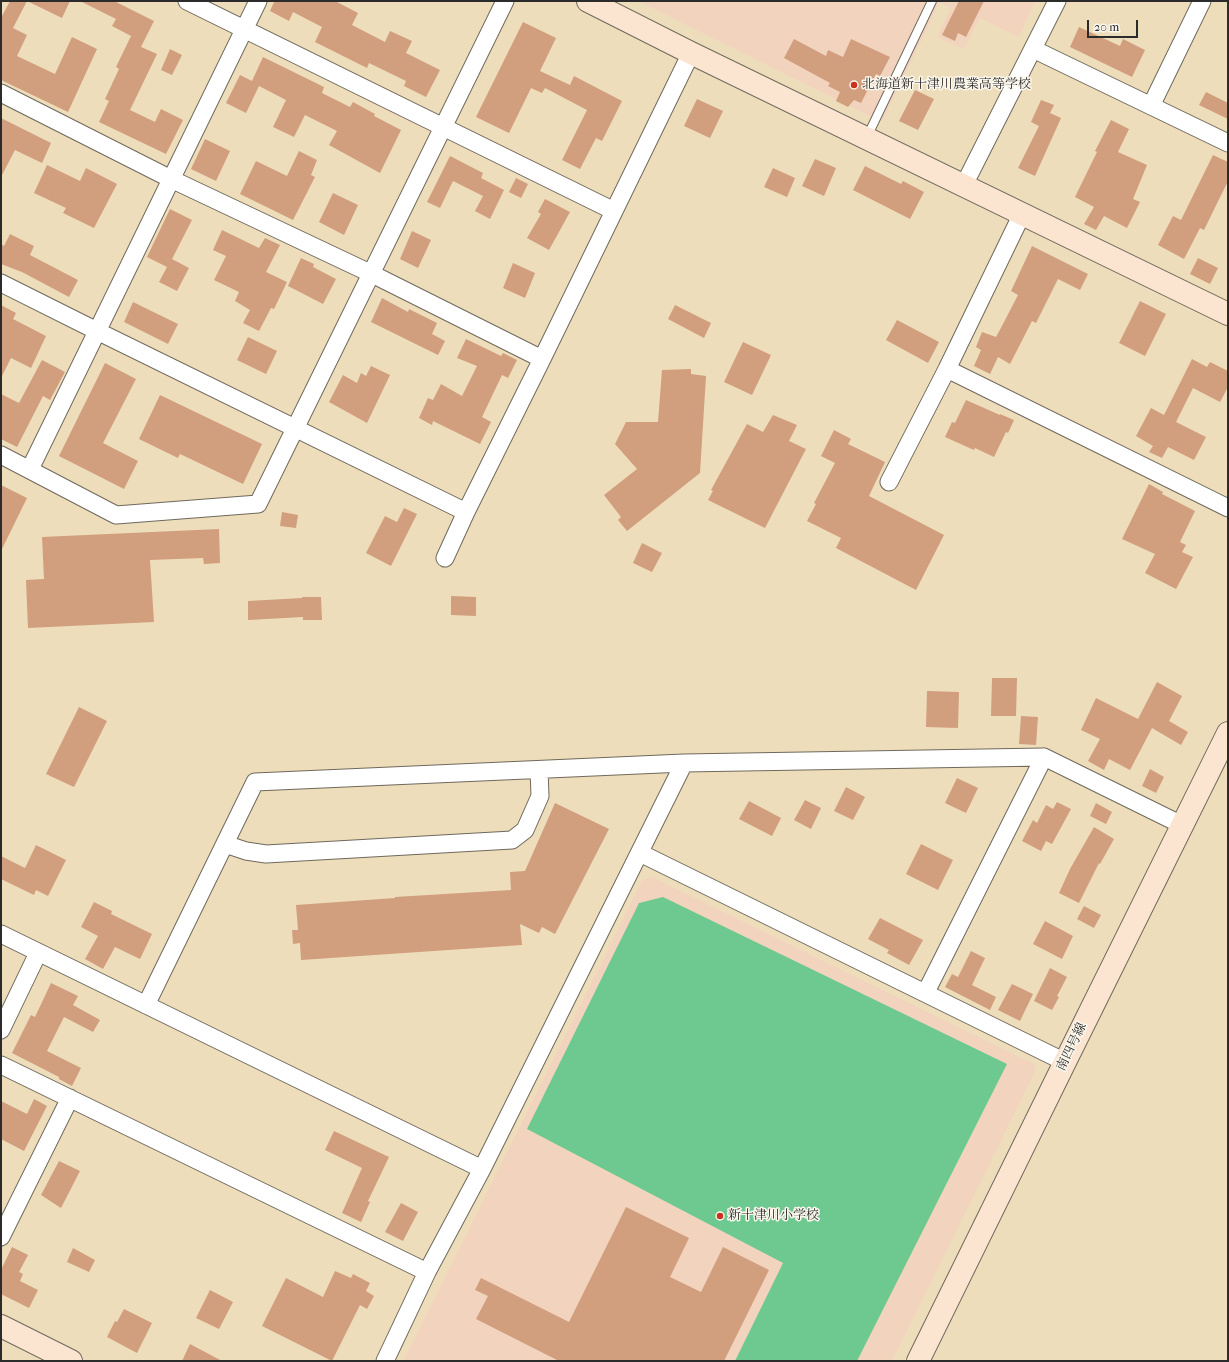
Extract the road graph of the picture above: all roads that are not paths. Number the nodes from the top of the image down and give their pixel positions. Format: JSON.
{"nodes":[{"id":1,"x":187,"y":1,"type":"edge"},
{"id":2,"x":258,"y":1,"type":"edge"},
{"id":3,"x":505,"y":1,"type":"edge"},
{"id":4,"x":588,"y":1,"type":"edge"},
{"id":5,"x":932,"y":1,"type":"edge"},
{"id":6,"x":1056,"y":1,"type":"edge"},
{"id":7,"x":1202,"y":1,"type":"edge"},
{"id":8,"x":244,"y":30,"type":"junction"},
{"id":9,"x":1033,"y":48,"type":"junction"},
{"id":10,"x":691,"y":53,"type":"junction"},
{"id":11,"x":1,"y":93,"type":"edge"},
{"id":12,"x":1151,"y":106,"type":"junction"},
{"id":13,"x":443,"y":127,"type":"junction"},
{"id":14,"x":867,"y":138,"type":"junction"},
{"id":15,"x":1228,"y":143,"type":"edge"},
{"id":16,"x":171,"y":179,"type":"junction"},
{"id":17,"x":964,"y":185,"type":"junction"},
{"id":18,"x":614,"y":211,"type":"junction"},
{"id":19,"x":1022,"y":214,"type":"junction"},
{"id":20,"x":372,"y":274,"type":"junction"},
{"id":21,"x":1,"y":283,"type":"edge"},
{"id":22,"x":1228,"y":314,"type":"edge"},
{"id":23,"x":97,"y":331,"type":"junction"},
{"id":24,"x":542,"y":359,"type":"junction"},
{"id":25,"x":947,"y":369,"type":"junction"},
{"id":26,"x":295,"y":428,"type":"junction"},
{"id":27,"x":1,"y":455,"type":"edge"},
{"id":28,"x":30,"y":469,"type":"junction"},
{"id":29,"x":889,"y":482,"type":"dead end"},
{"id":30,"x":1228,"y":508,"type":"edge"},
{"id":31,"x":466,"y":512,"type":"junction"},
{"id":32,"x":445,"y":558,"type":"dead end"},
{"id":33,"x":1228,"y":733,"type":"edge"},
{"id":34,"x":1044,"y":757,"type":"junction"},
{"id":35,"x":684,"y":763,"type":"junction"},
{"id":36,"x":539,"y":770,"type":"junction"},
{"id":37,"x":1182,"y":825,"type":"junction"},
{"id":38,"x":225,"y":844,"type":"junction"},
{"id":39,"x":640,"y":853,"type":"junction"},
{"id":40,"x":1,"y":934,"type":"edge"},
{"id":41,"x":38,"y":953,"type":"junction"},
{"id":42,"x":926,"y":992,"type":"junction"},
{"id":43,"x":146,"y":1005,"type":"junction"},
{"id":44,"x":1,"y":1030,"type":"edge"},
{"id":45,"x":1065,"y":1062,"type":"junction"},
{"id":46,"x":1,"y":1065,"type":"edge"},
{"id":47,"x":70,"y":1098,"type":"junction"},
{"id":48,"x":482,"y":1169,"type":"junction"},
{"id":49,"x":1,"y":1237,"type":"edge"},
{"id":50,"x":428,"y":1272,"type":"junction"},
{"id":51,"x":1,"y":1326,"type":"edge"},
{"id":52,"x":72,"y":1361,"type":"edge"},
{"id":53,"x":385,"y":1361,"type":"edge"},
{"id":54,"x":918,"y":1361,"type":"edge"}],
"edges":[{"from":1,"to":8,"type":"street"},
{"from":2,"to":8,"type":"street"},
{"from":3,"to":13,"type":"street"},
{"from":4,"to":10,"type":"street"},
{"from":5,"to":14,"type":"lane"},
{"from":6,"to":9,"type":"street"},
{"from":7,"to":12,"type":"street"},
{"from":8,"to":13,"type":"street"},
{"from":8,"to":16,"type":"street"},
{"from":9,"to":12,"type":"street"},
{"from":9,"to":17,"type":"street"},
{"from":10,"to":14,"type":"street"},
{"from":10,"to":18,"type":"street"},
{"from":11,"to":16,"type":"street"},
{"from":12,"to":15,"type":"street"},
{"from":13,"to":18,"type":"street"},
{"from":13,"to":20,"type":"street"},
{"from":14,"to":17,"type":"street"},
{"from":16,"to":20,"type":"street"},
{"from":16,"to":23,"type":"street"},
{"from":17,"to":19,"type":"street"},
{"from":18,"to":24,"type":"street"},
{"from":19,"to":22,"type":"street"},
{"from":19,"to":25,"type":"street"},
{"from":20,"to":24,"type":"street"},
{"from":20,"to":26,"type":"street"},
{"from":21,"to":23,"type":"street"},
{"from":23,"to":26,"type":"street"},
{"from":23,"to":28,"type":"street"},
{"from":24,"to":31,"type":"street"},
{"from":25,"to":29,"type":"street"},
{"from":25,"to":30,"type":"street"},
{"from":26,"to":28,"type":"street"},
{"from":26,"to":31,"type":"street"},
{"from":27,"to":28,"type":"street"},
{"from":31,"to":32,"type":"street"},
{"from":33,"to":37,"type":"street","name":"南四号線"},
{"from":34,"to":35,"type":"street"},
{"from":34,"to":37,"type":"street"},
{"from":34,"to":42,"type":"street"},
{"from":35,"to":36,"type":"street"},
{"from":35,"to":39,"type":"street"},
{"from":36,"to":38,"type":"street"},
{"from":36,"to":38,"type":"street"},
{"from":37,"to":45,"type":"street","name":"南四号線"},
{"from":38,"to":43,"type":"street"},
{"from":39,"to":42,"type":"street"},
{"from":39,"to":48,"type":"street"},
{"from":40,"to":41,"type":"street"},
{"from":41,"to":43,"type":"street"},
{"from":41,"to":44,"type":"street"},
{"from":42,"to":45,"type":"street"},
{"from":43,"to":48,"type":"street"},
{"from":45,"to":54,"type":"street","name":"南四号線"},
{"from":46,"to":47,"type":"street"},
{"from":47,"to":49,"type":"street"},
{"from":47,"to":50,"type":"street"},
{"from":48,"to":50,"type":"street"},
{"from":50,"to":53,"type":"street"},
{"from":51,"to":52,"type":"street"}]}
